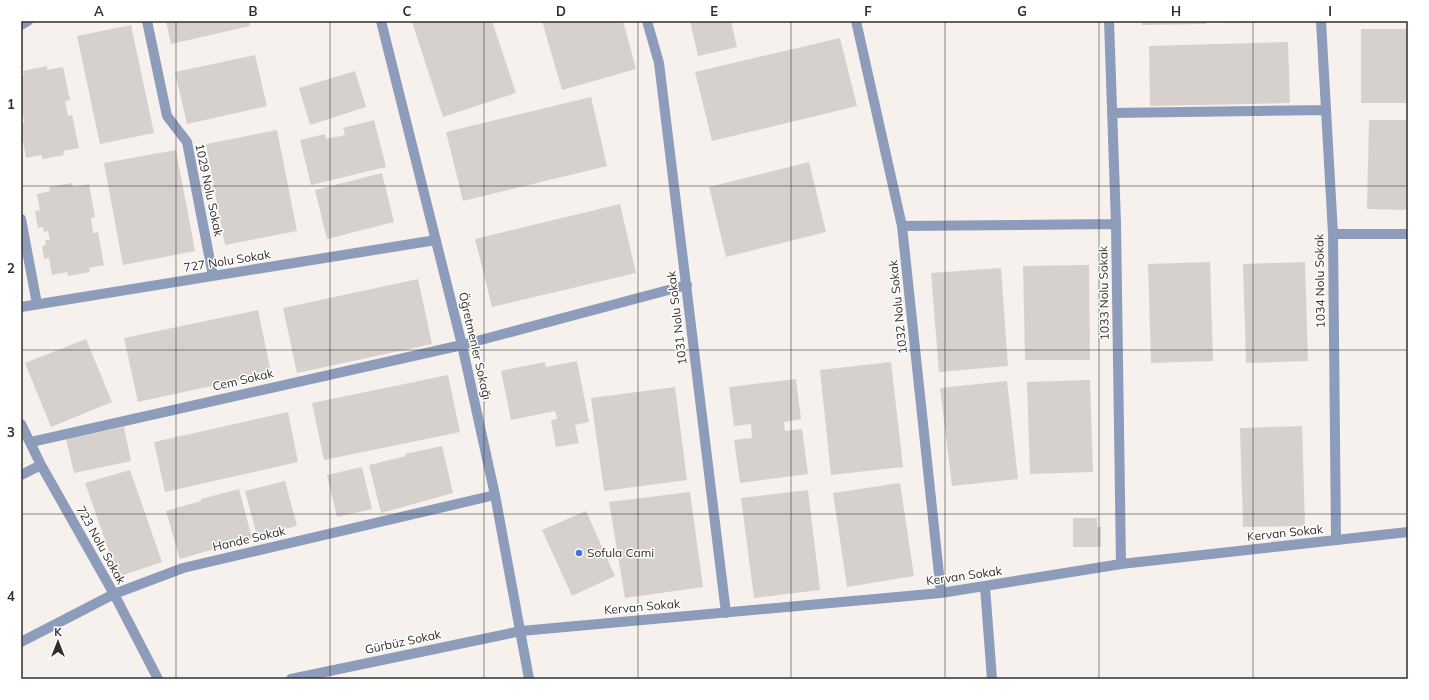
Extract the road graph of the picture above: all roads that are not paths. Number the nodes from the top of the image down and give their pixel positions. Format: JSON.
{"nodes":[{"id":1,"x":28,"y":21,"type":"edge"},
{"id":2,"x":147,"y":21,"type":"edge"},
{"id":3,"x":381,"y":21,"type":"edge"},
{"id":4,"x":647,"y":21,"type":"edge"},
{"id":5,"x":856,"y":21,"type":"edge"},
{"id":6,"x":1109,"y":21,"type":"edge"},
{"id":7,"x":1321,"y":21,"type":"edge"},
{"id":8,"x":21,"y":25,"type":"edge"},
{"id":9,"x":1326,"y":110,"type":"junction"},
{"id":10,"x":1112,"y":113,"type":"junction"},
{"id":11,"x":21,"y":219,"type":"edge"},
{"id":12,"x":1116,"y":224,"type":"junction"},
{"id":13,"x":902,"y":226,"type":"junction"},
{"id":14,"x":1333,"y":234,"type":"junction"},
{"id":15,"x":1408,"y":234,"type":"edge"},
{"id":16,"x":436,"y":240,"type":"junction"},
{"id":17,"x":213,"y":276,"type":"junction"},
{"id":18,"x":687,"y":285,"type":"junction"},
{"id":19,"x":37,"y":304,"type":"junction"},
{"id":20,"x":21,"y":307,"type":"edge"},
{"id":21,"x":462,"y":345,"type":"junction"},
{"id":22,"x":21,"y":424,"type":"edge"},
{"id":23,"x":31,"y":442,"type":"junction"},
{"id":24,"x":41,"y":465,"type":"junction"},
{"id":25,"x":21,"y":475,"type":"edge"},
{"id":26,"x":494,"y":495,"type":"junction"},
{"id":27,"x":1408,"y":532,"type":"edge"},
{"id":28,"x":1336,"y":540,"type":"junction"},
{"id":29,"x":1121,"y":564,"type":"junction"},
{"id":30,"x":985,"y":587,"type":"junction"},
{"id":31,"x":941,"y":593,"type":"junction"},
{"id":32,"x":114,"y":594,"type":"junction"},
{"id":33,"x":726,"y":613,"type":"junction"},
{"id":34,"x":521,"y":631,"type":"junction"},
{"id":35,"x":21,"y":642,"type":"edge"},
{"id":36,"x":158,"y":679,"type":"edge"},
{"id":37,"x":291,"y":679,"type":"edge"},
{"id":38,"x":529,"y":679,"type":"edge"},
{"id":39,"x":992,"y":679,"type":"edge"}],
"edges":[{"from":1,"to":8,"type":"street"},
{"from":2,"to":17,"type":"street","name":"1029 Nolu Sokak"},
{"from":3,"to":16,"type":"street","name":"Öğretmenler Sokağı"},
{"from":4,"to":18,"type":"street","name":"1031 Nolu Sokak"},
{"from":5,"to":13,"type":"street","name":"1032 Nolu Sokak"},
{"from":6,"to":10,"type":"street","name":"1033 Nolu Sokak"},
{"from":7,"to":9,"type":"street","name":"1034 Nolu Sokak"},
{"from":9,"to":10,"type":"street"},
{"from":9,"to":14,"type":"street","name":"1034 Nolu Sokak"},
{"from":10,"to":12,"type":"street","name":"1033 Nolu Sokak"},
{"from":11,"to":19,"type":"street"},
{"from":12,"to":13,"type":"street"},
{"from":12,"to":29,"type":"street","name":"1033 Nolu Sokak"},
{"from":13,"to":31,"type":"street","name":"1032 Nolu Sokak"},
{"from":14,"to":15,"type":"street"},
{"from":14,"to":28,"type":"street","name":"1034 Nolu Sokak"},
{"from":16,"to":17,"type":"street","name":"727 Nolu Sokak"},
{"from":16,"to":21,"type":"street","name":"Öğretmenler Sokağı"},
{"from":17,"to":19,"type":"street","name":"727 Nolu Sokak"},
{"from":18,"to":21,"type":"street","name":"Cem Sokak"},
{"from":18,"to":33,"type":"street","name":"1031 Nolu Sokak"},
{"from":19,"to":20,"type":"street","name":"727 Nolu Sokak"},
{"from":21,"to":23,"type":"street","name":"Cem Sokak"},
{"from":21,"to":26,"type":"street","name":"Öğretmenler Sokağı"},
{"from":22,"to":23,"type":"street","name":"723 Nolu Sokak"},
{"from":23,"to":24,"type":"street","name":"723 Nolu Sokak"},
{"from":24,"to":25,"type":"street"},
{"from":24,"to":32,"type":"street","name":"723 Nolu Sokak"},
{"from":26,"to":32,"type":"street","name":"Hande Sokak"},
{"from":26,"to":34,"type":"street","name":"Öğretmenler Sokağı"},
{"from":27,"to":28,"type":"street","name":"Kervan Sokak"},
{"from":28,"to":29,"type":"street","name":"Kervan Sokak"},
{"from":29,"to":30,"type":"street","name":"Kervan Sokak"},
{"from":30,"to":31,"type":"street","name":"Kervan Sokak"},
{"from":30,"to":39,"type":"street"},
{"from":31,"to":33,"type":"street","name":"Kervan Sokak"},
{"from":32,"to":35,"type":"street","name":"Hande Sokak"},
{"from":32,"to":36,"type":"street","name":"723 Nolu Sokak"},
{"from":33,"to":34,"type":"street","name":"Kervan Sokak"},
{"from":34,"to":37,"type":"street","name":"Gürbüz Sokak"},
{"from":34,"to":38,"type":"street","name":"Öğretmenler Sokağı"}]}
